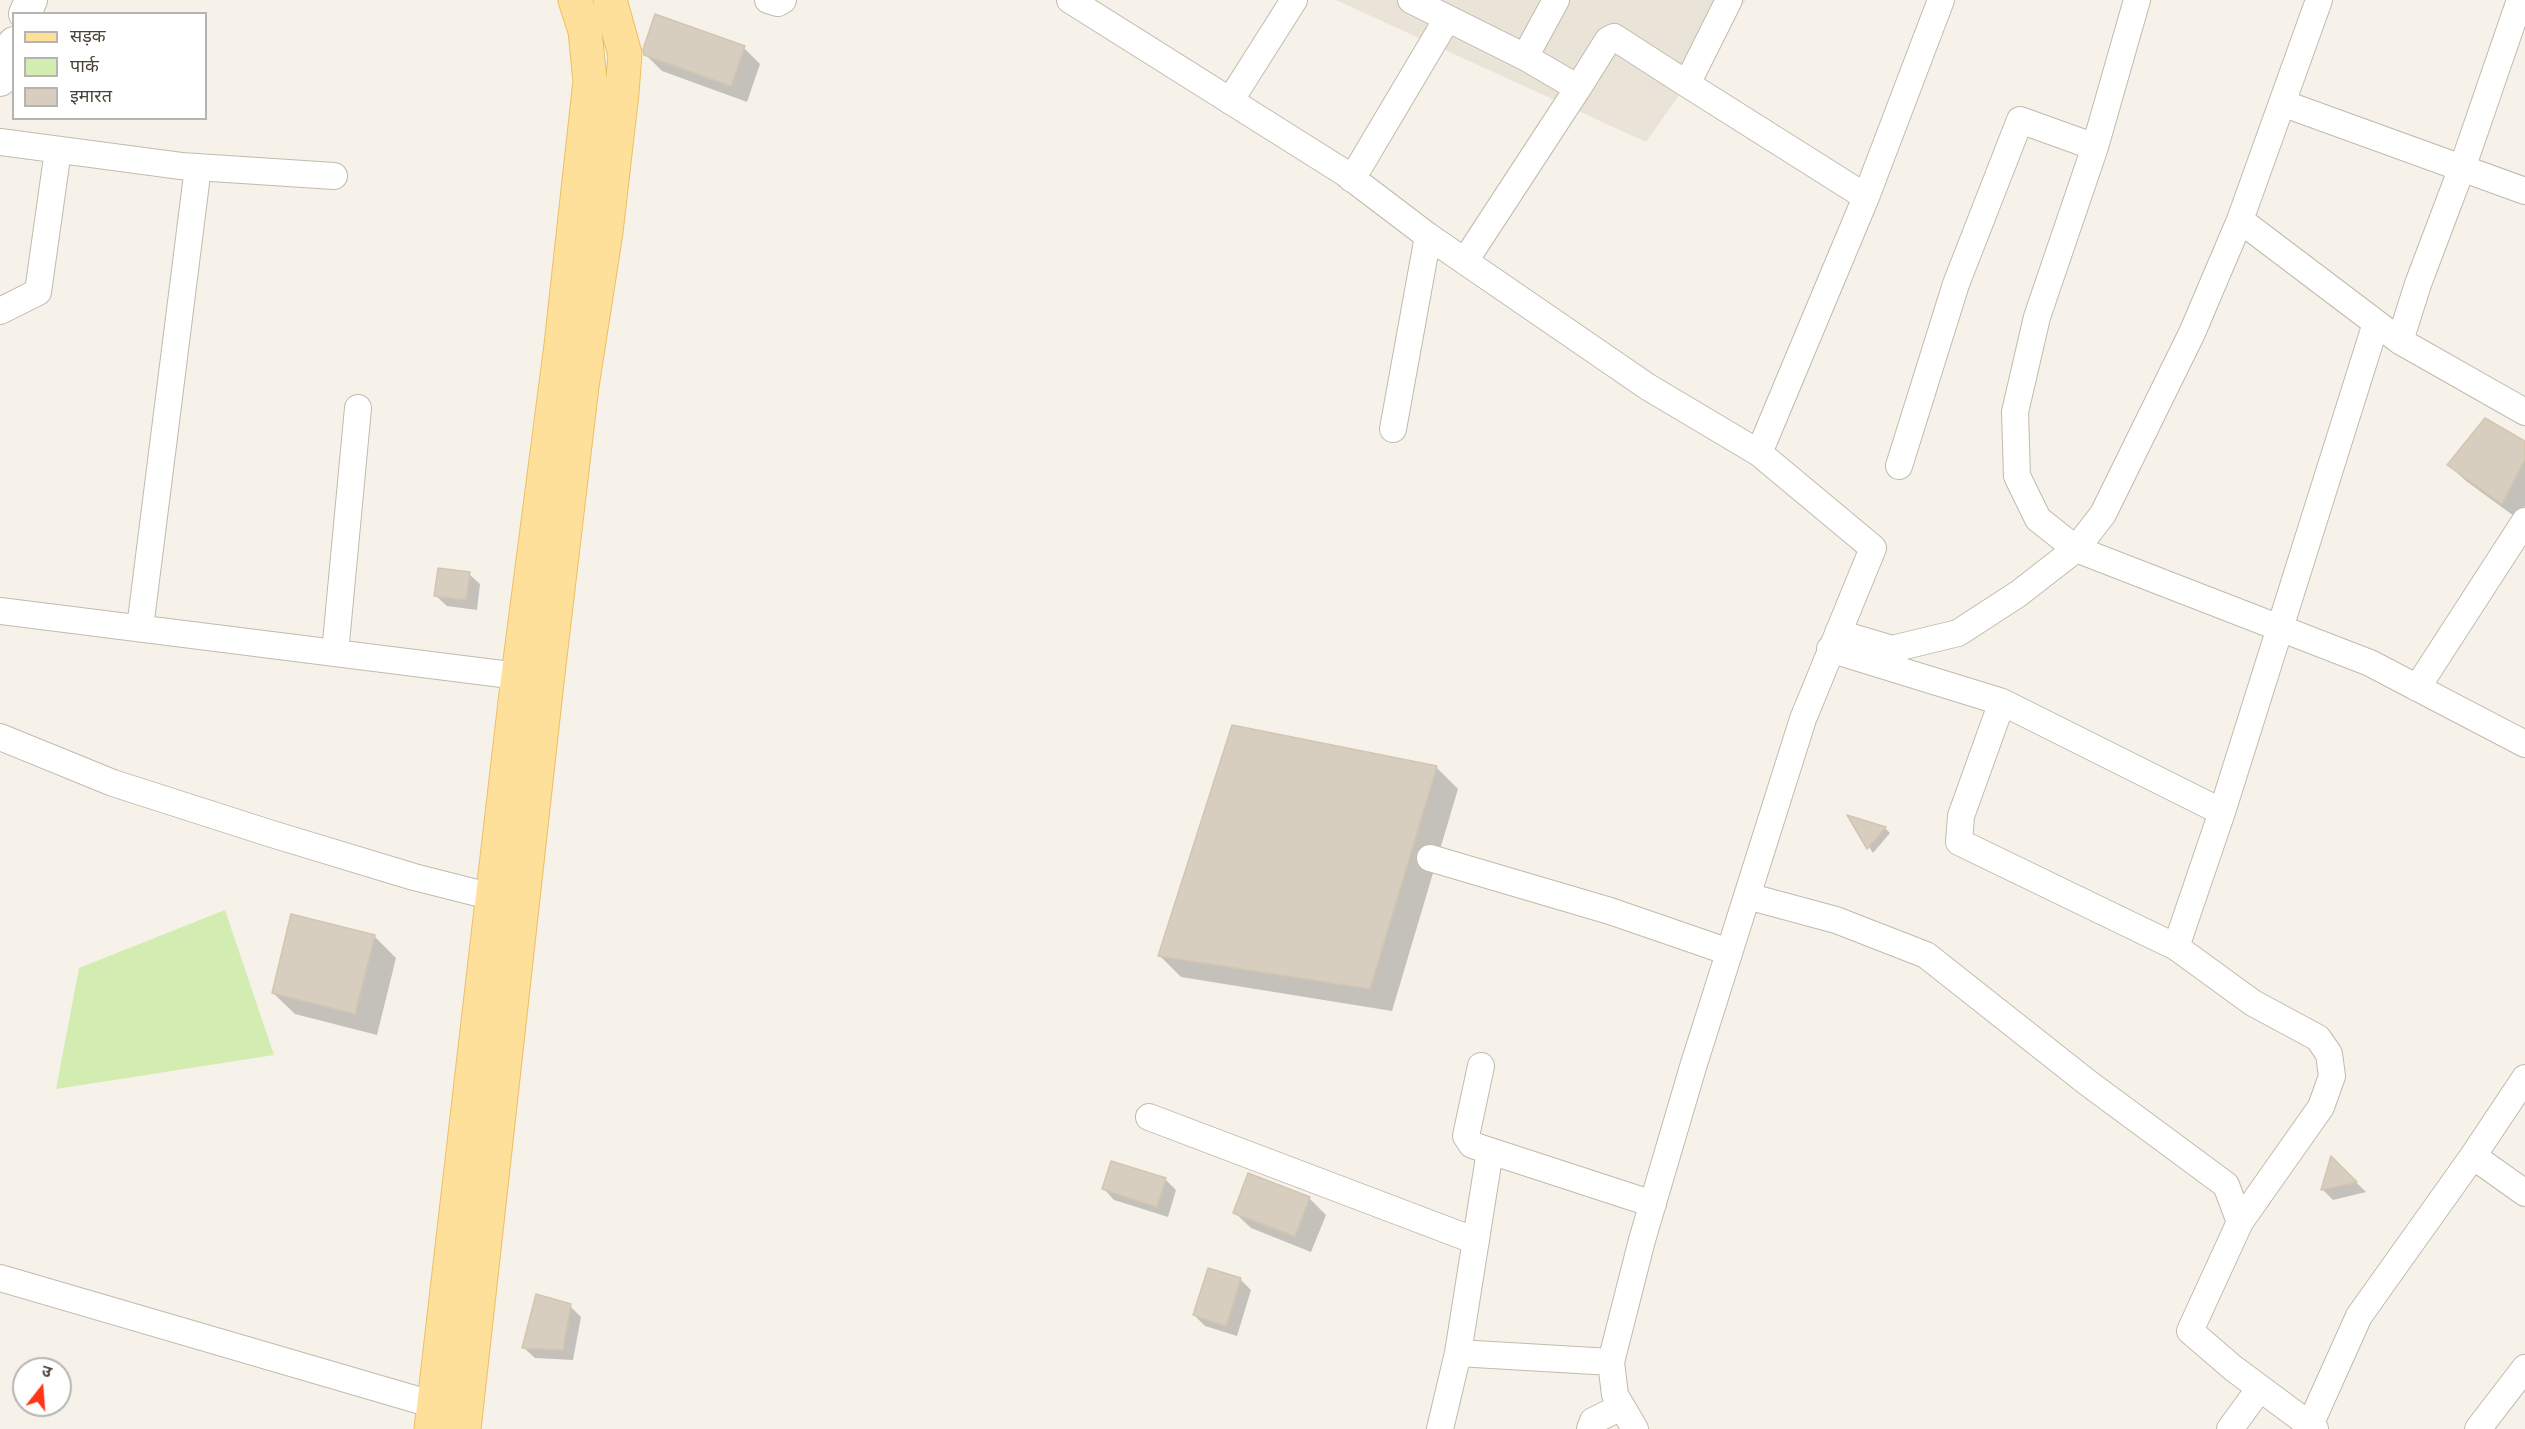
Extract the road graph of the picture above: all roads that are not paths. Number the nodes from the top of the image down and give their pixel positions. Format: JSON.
{"nodes":[{"id":1,"x":575,"y":0,"type":"edge"},
{"id":2,"x":610,"y":0,"type":"edge"},
{"id":3,"x":768,"y":0,"type":"edge"},
{"id":4,"x":783,"y":0,"type":"edge"},
{"id":5,"x":1070,"y":0,"type":"edge"},
{"id":6,"x":1293,"y":0,"type":"edge"},
{"id":7,"x":1411,"y":0,"type":"edge"},
{"id":8,"x":1556,"y":0,"type":"edge"},
{"id":9,"x":1729,"y":0,"type":"edge"},
{"id":10,"x":1941,"y":0,"type":"edge"},
{"id":11,"x":2137,"y":0,"type":"edge"},
{"id":12,"x":2319,"y":0,"type":"edge"},
{"id":13,"x":2520,"y":0,"type":"edge"},
{"id":14,"x":1447,"y":19,"type":"junction"},
{"id":15,"x":12,"y":48,"type":"edge"},
{"id":16,"x":1525,"y":57,"type":"junction"},
{"id":17,"x":0,"y":80,"type":"edge"},
{"id":18,"x":1687,"y":84,"type":"junction"},
{"id":19,"x":1578,"y":88,"type":"junction"},
{"id":20,"x":1230,"y":101,"type":"junction"},
{"id":21,"x":2282,"y":103,"type":"junction"},
{"id":22,"x":0,"y":142,"type":"edge"},
{"id":23,"x":2095,"y":147,"type":"junction"},
{"id":24,"x":58,"y":150,"type":"junction"},
{"id":25,"x":198,"y":167,"type":"junction"},
{"id":26,"x":2461,"y":168,"type":"junction"},
{"id":27,"x":334,"y":176,"type":"dead end"},
{"id":28,"x":1352,"y":179,"type":"junction"},
{"id":29,"x":2525,"y":191,"type":"edge"},
{"id":30,"x":1866,"y":197,"type":"junction"},
{"id":31,"x":2240,"y":220,"type":"junction"},
{"id":32,"x":1428,"y":236,"type":"junction"},
{"id":33,"x":1465,"y":261,"type":"junction"},
{"id":34,"x":0,"y":311,"type":"edge"},
{"id":35,"x":2376,"y":323,"type":"junction"},
{"id":36,"x":2400,"y":341,"type":"junction"},
{"id":37,"x":358,"y":408,"type":"dead end"},
{"id":38,"x":2525,"y":412,"type":"edge"},
{"id":39,"x":1393,"y":429,"type":"dead end"},
{"id":40,"x":1759,"y":453,"type":"junction"},
{"id":41,"x":1899,"y":466,"type":"dead end"},
{"id":42,"x":2525,"y":520,"type":"edge"},
{"id":43,"x":2076,"y":549,"type":"junction"},
{"id":44,"x":0,"y":611,"type":"edge"},
{"id":45,"x":140,"y":627,"type":"junction"},
{"id":46,"x":2280,"y":628,"type":"junction"},
{"id":47,"x":1834,"y":641,"type":"junction"},
{"id":48,"x":334,"y":653,"type":"junction"},
{"id":49,"x":518,"y":676,"type":"junction"},
{"id":50,"x":2417,"y":688,"type":"junction"},
{"id":51,"x":2002,"y":702,"type":"junction"},
{"id":52,"x":0,"y":737,"type":"edge"},
{"id":53,"x":2525,"y":744,"type":"edge"},
{"id":54,"x":2222,"y":812,"type":"junction"},
{"id":55,"x":1430,"y":858,"type":"dead end"},
{"id":56,"x":1747,"y":896,"type":"junction"},
{"id":57,"x":493,"y":897,"type":"junction"},
{"id":58,"x":2176,"y":947,"type":"junction"},
{"id":59,"x":1729,"y":952,"type":"junction"},
{"id":60,"x":1481,"y":1066,"type":"dead end"},
{"id":61,"x":2525,"y":1078,"type":"edge"},
{"id":62,"x":1149,"y":1117,"type":"dead end"},
{"id":63,"x":1490,"y":1151,"type":"junction"},
{"id":64,"x":2473,"y":1156,"type":"junction"},
{"id":65,"x":2525,"y":1193,"type":"edge"},
{"id":66,"x":1653,"y":1204,"type":"junction"},
{"id":67,"x":2240,"y":1222,"type":"junction"},
{"id":68,"x":1476,"y":1241,"type":"junction"},
{"id":69,"x":0,"y":1278,"type":"edge"},
{"id":70,"x":1458,"y":1353,"type":"junction"},
{"id":71,"x":1611,"y":1362,"type":"junction"},
{"id":72,"x":2525,"y":1368,"type":"edge"},
{"id":73,"x":2260,"y":1388,"type":"junction"},
{"id":74,"x":1622,"y":1407,"type":"junction"},
{"id":75,"x":432,"y":1416,"type":"edge"},
{"id":76,"x":465,"y":1422,"type":"edge"},
{"id":77,"x":2312,"y":1427,"type":"edge"},
{"id":78,"x":1440,"y":1429,"type":"edge"},
{"id":79,"x":1590,"y":1429,"type":"edge"},
{"id":80,"x":1635,"y":1429,"type":"edge"},
{"id":81,"x":2230,"y":1429,"type":"edge"},
{"id":82,"x":2478,"y":1429,"type":"edge"}],
"edges":[{"from":1,"to":49,"type":"main road"},
{"from":2,"to":76,"type":"main road"},
{"from":3,"to":4,"type":"street"},
{"from":5,"to":20,"type":"street"},
{"from":6,"to":20,"type":"street"},
{"from":7,"to":14,"type":"street"},
{"from":8,"to":16,"type":"street"},
{"from":9,"to":18,"type":"street"},
{"from":10,"to":30,"type":"street"},
{"from":11,"to":23,"type":"street"},
{"from":12,"to":21,"type":"street"},
{"from":13,"to":26,"type":"street"},
{"from":14,"to":16,"type":"street"},
{"from":14,"to":28,"type":"street"},
{"from":15,"to":17,"type":"street"},
{"from":16,"to":19,"type":"street"},
{"from":18,"to":19,"type":"street"},
{"from":18,"to":30,"type":"street"},
{"from":19,"to":33,"type":"street"},
{"from":20,"to":28,"type":"street"},
{"from":21,"to":26,"type":"street"},
{"from":21,"to":31,"type":"street"},
{"from":22,"to":24,"type":"street"},
{"from":23,"to":41,"type":"street"},
{"from":23,"to":43,"type":"street"},
{"from":24,"to":25,"type":"street"},
{"from":24,"to":34,"type":"street"},
{"from":25,"to":27,"type":"street"},
{"from":25,"to":45,"type":"street"},
{"from":26,"to":29,"type":"street"},
{"from":26,"to":36,"type":"street"},
{"from":28,"to":32,"type":"street"},
{"from":30,"to":40,"type":"street"},
{"from":31,"to":35,"type":"street"},
{"from":31,"to":43,"type":"street"},
{"from":32,"to":33,"type":"street"},
{"from":32,"to":39,"type":"street"},
{"from":33,"to":40,"type":"street"},
{"from":35,"to":36,"type":"street"},
{"from":35,"to":46,"type":"street"},
{"from":36,"to":38,"type":"street"},
{"from":37,"to":48,"type":"street"},
{"from":40,"to":47,"type":"street"},
{"from":42,"to":50,"type":"street"},
{"from":43,"to":46,"type":"street"},
{"from":43,"to":47,"type":"street"},
{"from":44,"to":45,"type":"street"},
{"from":45,"to":48,"type":"street"},
{"from":46,"to":50,"type":"street"},
{"from":46,"to":54,"type":"street"},
{"from":47,"to":51,"type":"street"},
{"from":47,"to":56,"type":"street"},
{"from":48,"to":49,"type":"street"},
{"from":49,"to":57,"type":"main road"},
{"from":50,"to":53,"type":"street"},
{"from":51,"to":54,"type":"street"},
{"from":51,"to":58,"type":"street"},
{"from":52,"to":57,"type":"street"},
{"from":54,"to":58,"type":"street"},
{"from":55,"to":59,"type":"street"},
{"from":56,"to":59,"type":"street"},
{"from":56,"to":67,"type":"street"},
{"from":57,"to":75,"type":"main road"},
{"from":58,"to":67,"type":"street"},
{"from":59,"to":66,"type":"street"},
{"from":60,"to":63,"type":"street"},
{"from":61,"to":64,"type":"street"},
{"from":62,"to":68,"type":"street"},
{"from":63,"to":66,"type":"street"},
{"from":63,"to":68,"type":"street"},
{"from":64,"to":65,"type":"street"},
{"from":64,"to":77,"type":"street"},
{"from":66,"to":71,"type":"street"},
{"from":67,"to":73,"type":"street"},
{"from":68,"to":70,"type":"street"},
{"from":69,"to":75,"type":"street"},
{"from":70,"to":71,"type":"street"},
{"from":70,"to":78,"type":"street"},
{"from":71,"to":74,"type":"street"},
{"from":72,"to":82,"type":"street"},
{"from":73,"to":77,"type":"street"},
{"from":73,"to":81,"type":"street"},
{"from":74,"to":79,"type":"street"},
{"from":74,"to":80,"type":"street"},
{"from":75,"to":76,"type":"street"}]}
